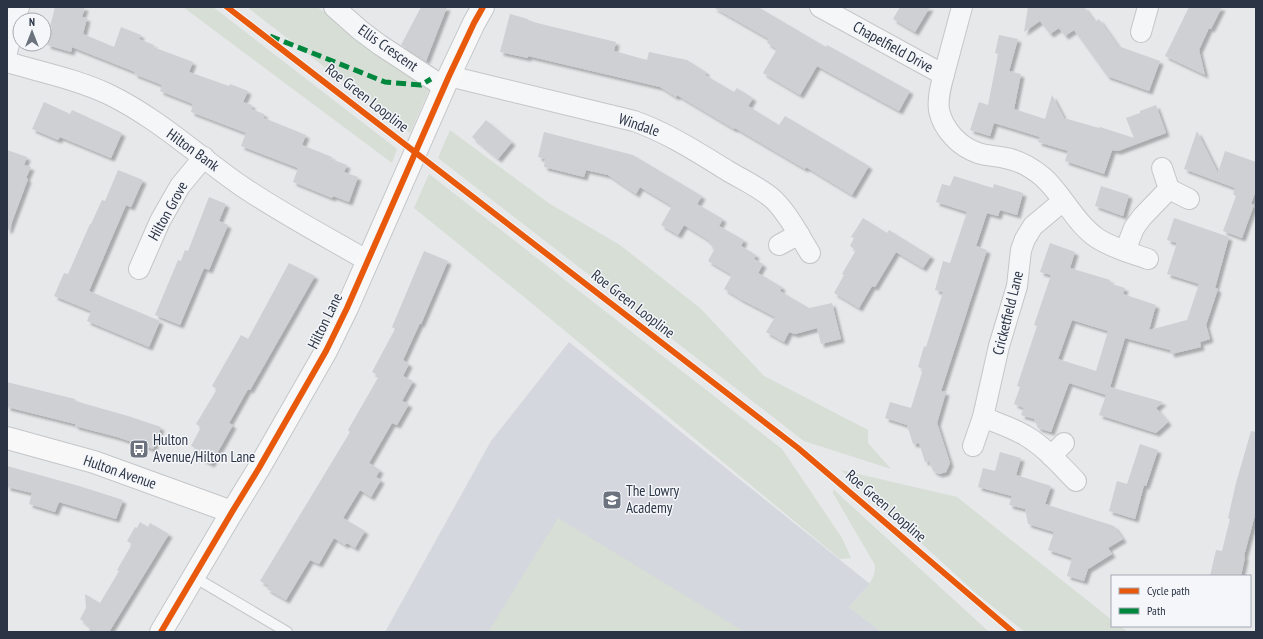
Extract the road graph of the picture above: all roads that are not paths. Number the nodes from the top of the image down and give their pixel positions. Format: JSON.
{"nodes":[{"id":1,"x":19,"y":7,"type":"edge"},
{"id":2,"x":334,"y":7,"type":"edge"},
{"id":3,"x":483,"y":7,"type":"edge"},
{"id":4,"x":820,"y":7,"type":"edge"},
{"id":5,"x":962,"y":7,"type":"edge"},
{"id":6,"x":1147,"y":7,"type":"edge"},
{"id":7,"x":1141,"y":32,"type":"dead end"},
{"id":8,"x":7,"y":52,"type":"edge"},
{"id":9,"x":7,"y":62,"type":"edge"},
{"id":10,"x":944,"y":75,"type":"junction"},
{"id":11,"x":446,"y":82,"type":"junction"},
{"id":12,"x":204,"y":157,"type":"junction"},
{"id":13,"x":1162,"y":168,"type":"dead end"},
{"id":14,"x":1169,"y":189,"type":"junction"},
{"id":15,"x":1189,"y":199,"type":"dead end"},
{"id":16,"x":1063,"y":201,"type":"junction"},
{"id":17,"x":799,"y":234,"type":"junction"},
{"id":18,"x":779,"y":245,"type":"dead end"},
{"id":19,"x":1125,"y":251,"type":"junction"},
{"id":20,"x":810,"y":253,"type":"dead end"},
{"id":21,"x":1148,"y":258,"type":"dead end"},
{"id":22,"x":368,"y":261,"type":"junction"},
{"id":23,"x":139,"y":269,"type":"dead end"},
{"id":24,"x":983,"y":418,"type":"junction"},
{"id":25,"x":7,"y":438,"type":"edge"},
{"id":26,"x":973,"y":446,"type":"dead end"},
{"id":27,"x":1076,"y":481,"type":"dead end"},
{"id":28,"x":232,"y":512,"type":"junction"},
{"id":29,"x":194,"y":577,"type":"junction"},
{"id":30,"x":161,"y":632,"type":"edge"},
{"id":31,"x":287,"y":632,"type":"edge"}],
"edges":[{"from":1,"to":8,"type":"street"},
{"from":2,"to":11,"type":"street","name":"Ellis Crescent"},
{"from":3,"to":11,"type":"street","name":"Hilton Lane"},
{"from":4,"to":10,"type":"street","name":"Chapelfield Drive"},
{"from":5,"to":10,"type":"street"},
{"from":6,"to":7,"type":"street"},
{"from":9,"to":12,"type":"street","name":"Hilton Bank"},
{"from":10,"to":16,"type":"street"},
{"from":11,"to":17,"type":"street","name":"Windale"},
{"from":11,"to":22,"type":"street","name":"Hilton Lane"},
{"from":12,"to":22,"type":"street","name":"Hilton Bank"},
{"from":12,"to":23,"type":"street","name":"Hilton Grove"},
{"from":13,"to":14,"type":"street"},
{"from":14,"to":15,"type":"street"},
{"from":14,"to":19,"type":"street"},
{"from":16,"to":19,"type":"street"},
{"from":16,"to":24,"type":"street","name":"Cricketfield Lane"},
{"from":17,"to":18,"type":"street"},
{"from":17,"to":20,"type":"street","name":"Windale"},
{"from":19,"to":21,"type":"street"},
{"from":22,"to":28,"type":"street","name":"Hilton Lane"},
{"from":24,"to":26,"type":"street","name":"Cricketfield Lane"},
{"from":24,"to":27,"type":"street"},
{"from":25,"to":28,"type":"street","name":"Hulton Avenue"},
{"from":28,"to":29,"type":"street","name":"Hilton Lane"},
{"from":29,"to":30,"type":"street","name":"Hilton Lane"},
{"from":29,"to":31,"type":"lane"}]}
